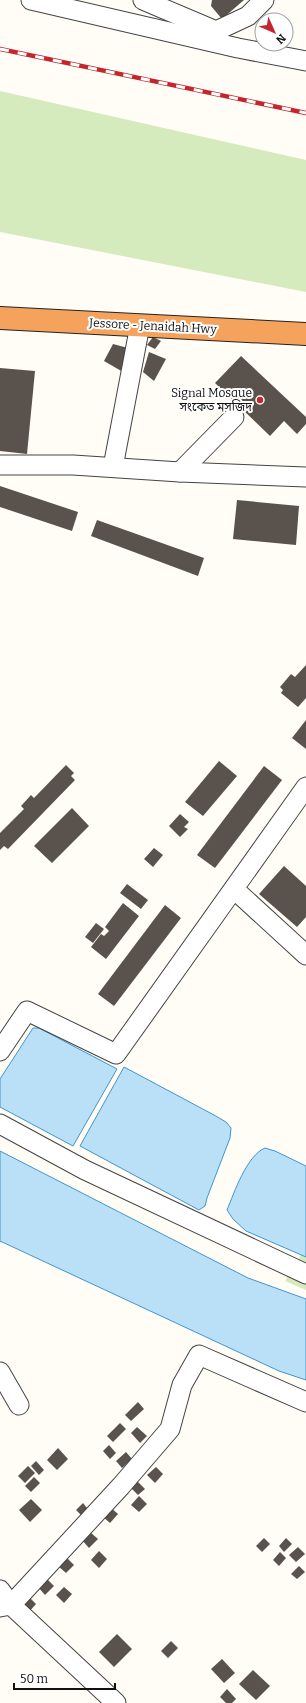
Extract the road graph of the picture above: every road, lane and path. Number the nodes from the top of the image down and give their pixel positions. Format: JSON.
{"nodes":[{"id":1,"x":31,"y":0,"type":"edge"},
{"id":2,"x":142,"y":0,"type":"edge"},
{"id":3,"x":264,"y":0,"type":"edge"},
{"id":4,"x":306,"y":61,"type":"edge"},
{"id":5,"x":0,"y":318,"type":"edge"},
{"id":6,"x":140,"y":325,"type":"junction"},
{"id":7,"x":306,"y":334,"type":"edge"},
{"id":8,"x":234,"y":417,"type":"dead end"},
{"id":9,"x":0,"y":465,"type":"edge"},
{"id":10,"x":113,"y":467,"type":"junction"},
{"id":11,"x":180,"y":472,"type":"junction"},
{"id":12,"x":306,"y":477,"type":"edge"},
{"id":13,"x":306,"y":787,"type":"edge"},
{"id":14,"x":234,"y":889,"type":"junction"},
{"id":15,"x":306,"y":955,"type":"edge"},
{"id":16,"x":0,"y":1052,"type":"edge"},
{"id":17,"x":0,"y":1124,"type":"edge"},
{"id":18,"x":306,"y":1274,"type":"edge"},
{"id":19,"x":0,"y":1372,"type":"edge"},
{"id":20,"x":306,"y":1402,"type":"edge"},
{"id":21,"x":19,"y":1405,"type":"dead end"},
{"id":22,"x":0,"y":1590,"type":"edge"},
{"id":23,"x":6,"y":1606,"type":"edge"},
{"id":24,"x":116,"y":1703,"type":"edge"}],
"edges":[{"from":1,"to":4,"type":"street"},
{"from":2,"to":3,"type":"street"},
{"from":5,"to":6,"type":"highway","name":"Jessore - Jenaidah Hwy"},
{"from":6,"to":7,"type":"highway","name":"Jessore - Jenaidah Hwy"},
{"from":6,"to":10,"type":"street"},
{"from":8,"to":11,"type":"street"},
{"from":9,"to":10,"type":"street"},
{"from":10,"to":11,"type":"street"},
{"from":11,"to":12,"type":"street"},
{"from":13,"to":14,"type":"street"},
{"from":14,"to":15,"type":"street"},
{"from":14,"to":16,"type":"street"},
{"from":17,"to":18,"type":"street"},
{"from":19,"to":21,"type":"street"},
{"from":20,"to":23,"type":"street"},
{"from":22,"to":23,"type":"street"},
{"from":23,"to":24,"type":"street"}]}
